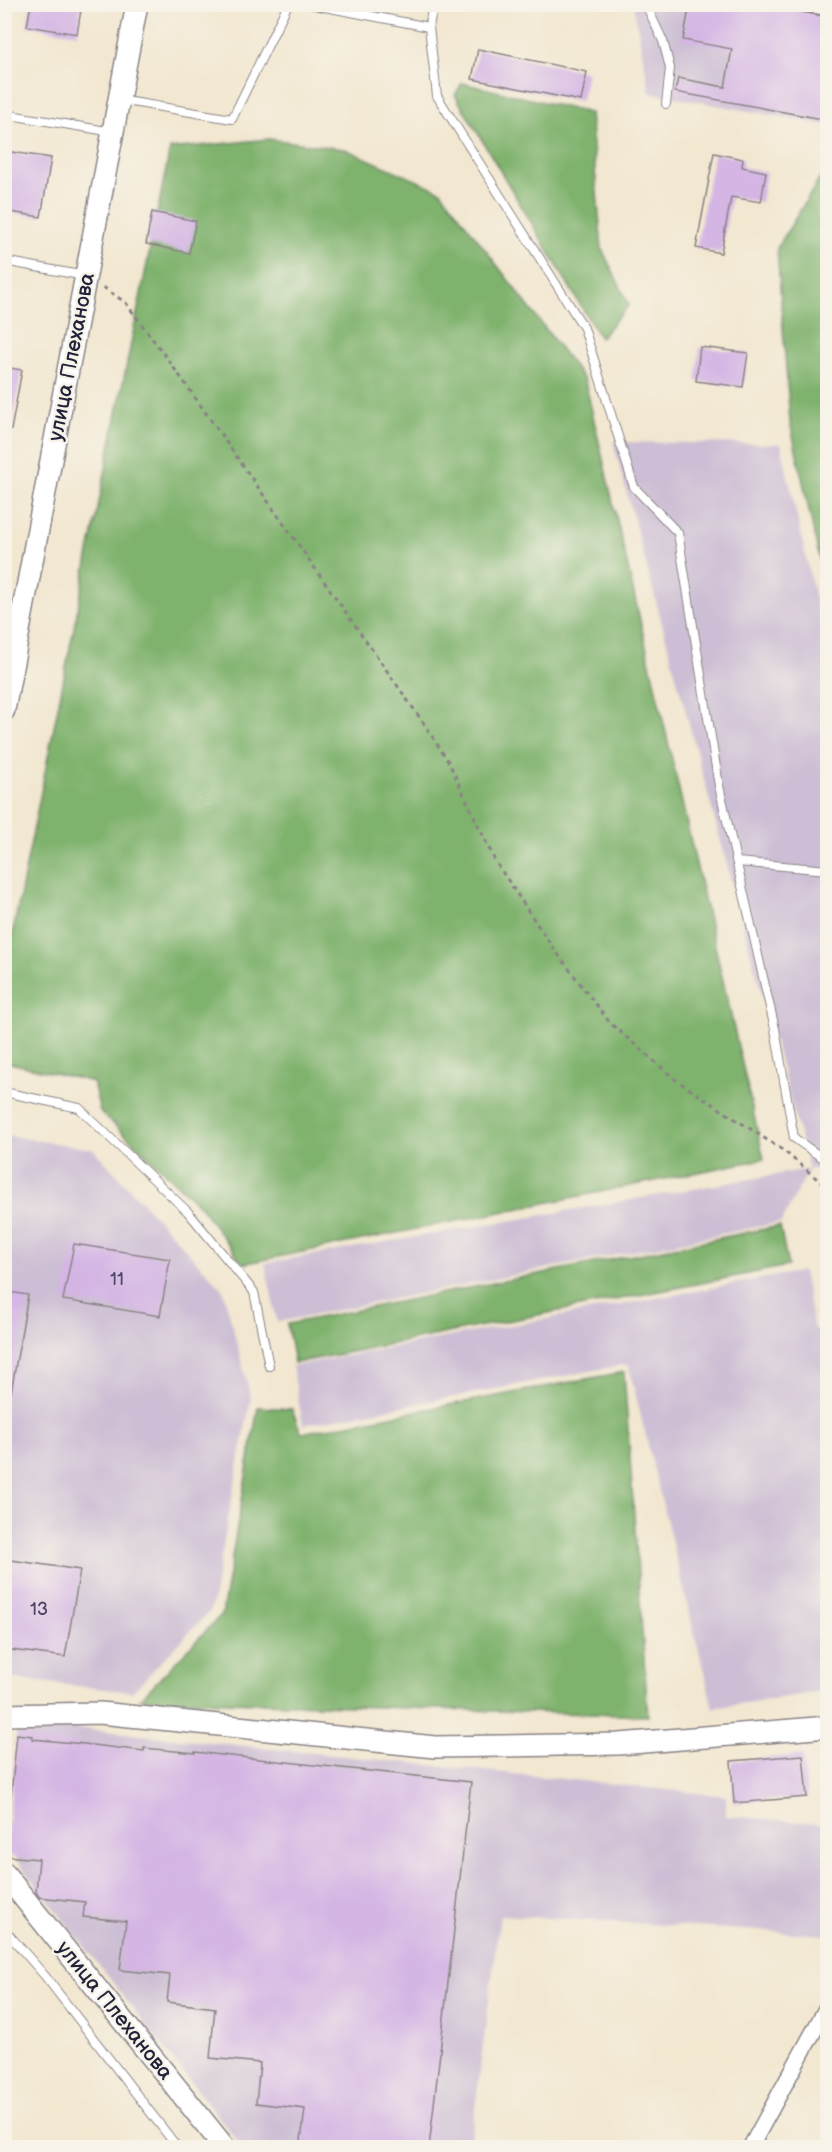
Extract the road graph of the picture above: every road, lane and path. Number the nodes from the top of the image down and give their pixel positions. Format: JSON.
{"nodes":[{"id":1,"x":137,"y":4,"type":"edge"},
{"id":2,"x":288,"y":4,"type":"edge"},
{"id":3,"x":309,"y":4,"type":"edge"},
{"id":4,"x":433,"y":4,"type":"edge"},
{"id":5,"x":790,"y":4,"type":"edge"},
{"id":6,"x":648,"y":9,"type":"dead end"},
{"id":7,"x":828,"y":11,"type":"edge"},
{"id":8,"x":429,"y":27,"type":"junction"},
{"id":9,"x":119,"y":100,"type":"junction"},
{"id":10,"x":666,"y":104,"type":"dead end"},
{"id":11,"x":4,"y":114,"type":"edge"},
{"id":12,"x":113,"y":132,"type":"junction"},
{"id":13,"x":4,"y":261,"type":"edge"},
{"id":14,"x":86,"y":276,"type":"junction"},
{"id":15,"x":4,"y":710,"type":"edge"},
{"id":16,"x":737,"y":862,"type":"junction"},
{"id":17,"x":828,"y":870,"type":"edge"},
{"id":18,"x":4,"y":1092,"type":"edge"},
{"id":19,"x":828,"y":1162,"type":"edge"},
{"id":20,"x":828,"y":1188,"type":"edge"},
{"id":21,"x":269,"y":1366,"type":"dead end"},
{"id":22,"x":4,"y":1716,"type":"edge"},
{"id":23,"x":828,"y":1727,"type":"edge"},
{"id":24,"x":4,"y":1873,"type":"edge"},
{"id":25,"x":4,"y":1929,"type":"edge"},
{"id":26,"x":828,"y":2005,"type":"edge"},
{"id":27,"x":4,"y":2143,"type":"edge"},
{"id":28,"x":7,"y":2148,"type":"edge"},
{"id":29,"x":178,"y":2148,"type":"edge"},
{"id":30,"x":225,"y":2148,"type":"edge"},
{"id":31,"x":750,"y":2148,"type":"edge"}],
"edges":[{"from":1,"to":9,"type":"street","name":"улица Плеханова"},
{"from":2,"to":9,"type":"lane"},
{"from":3,"to":8,"type":"lane"},
{"from":4,"to":8,"type":"lane"},
{"from":5,"to":7,"type":"lane"},
{"from":6,"to":10,"type":"lane"},
{"from":8,"to":16,"type":"lane"},
{"from":9,"to":12,"type":"street","name":"улица Плеханова"},
{"from":11,"to":12,"type":"lane"},
{"from":12,"to":14,"type":"street","name":"улица Плеханова"},
{"from":13,"to":14,"type":"lane"},
{"from":14,"to":15,"type":"street","name":"улица Плеханова"},
{"from":14,"to":20,"type":"path"},
{"from":16,"to":17,"type":"lane"},
{"from":16,"to":19,"type":"lane"},
{"from":18,"to":21,"type":"lane"},
{"from":22,"to":23,"type":"street"},
{"from":24,"to":30,"type":"street","name":"улица Плеханова"},
{"from":25,"to":29,"type":"lane"},
{"from":26,"to":31,"type":"street"},
{"from":27,"to":28,"type":"lane"}]}
